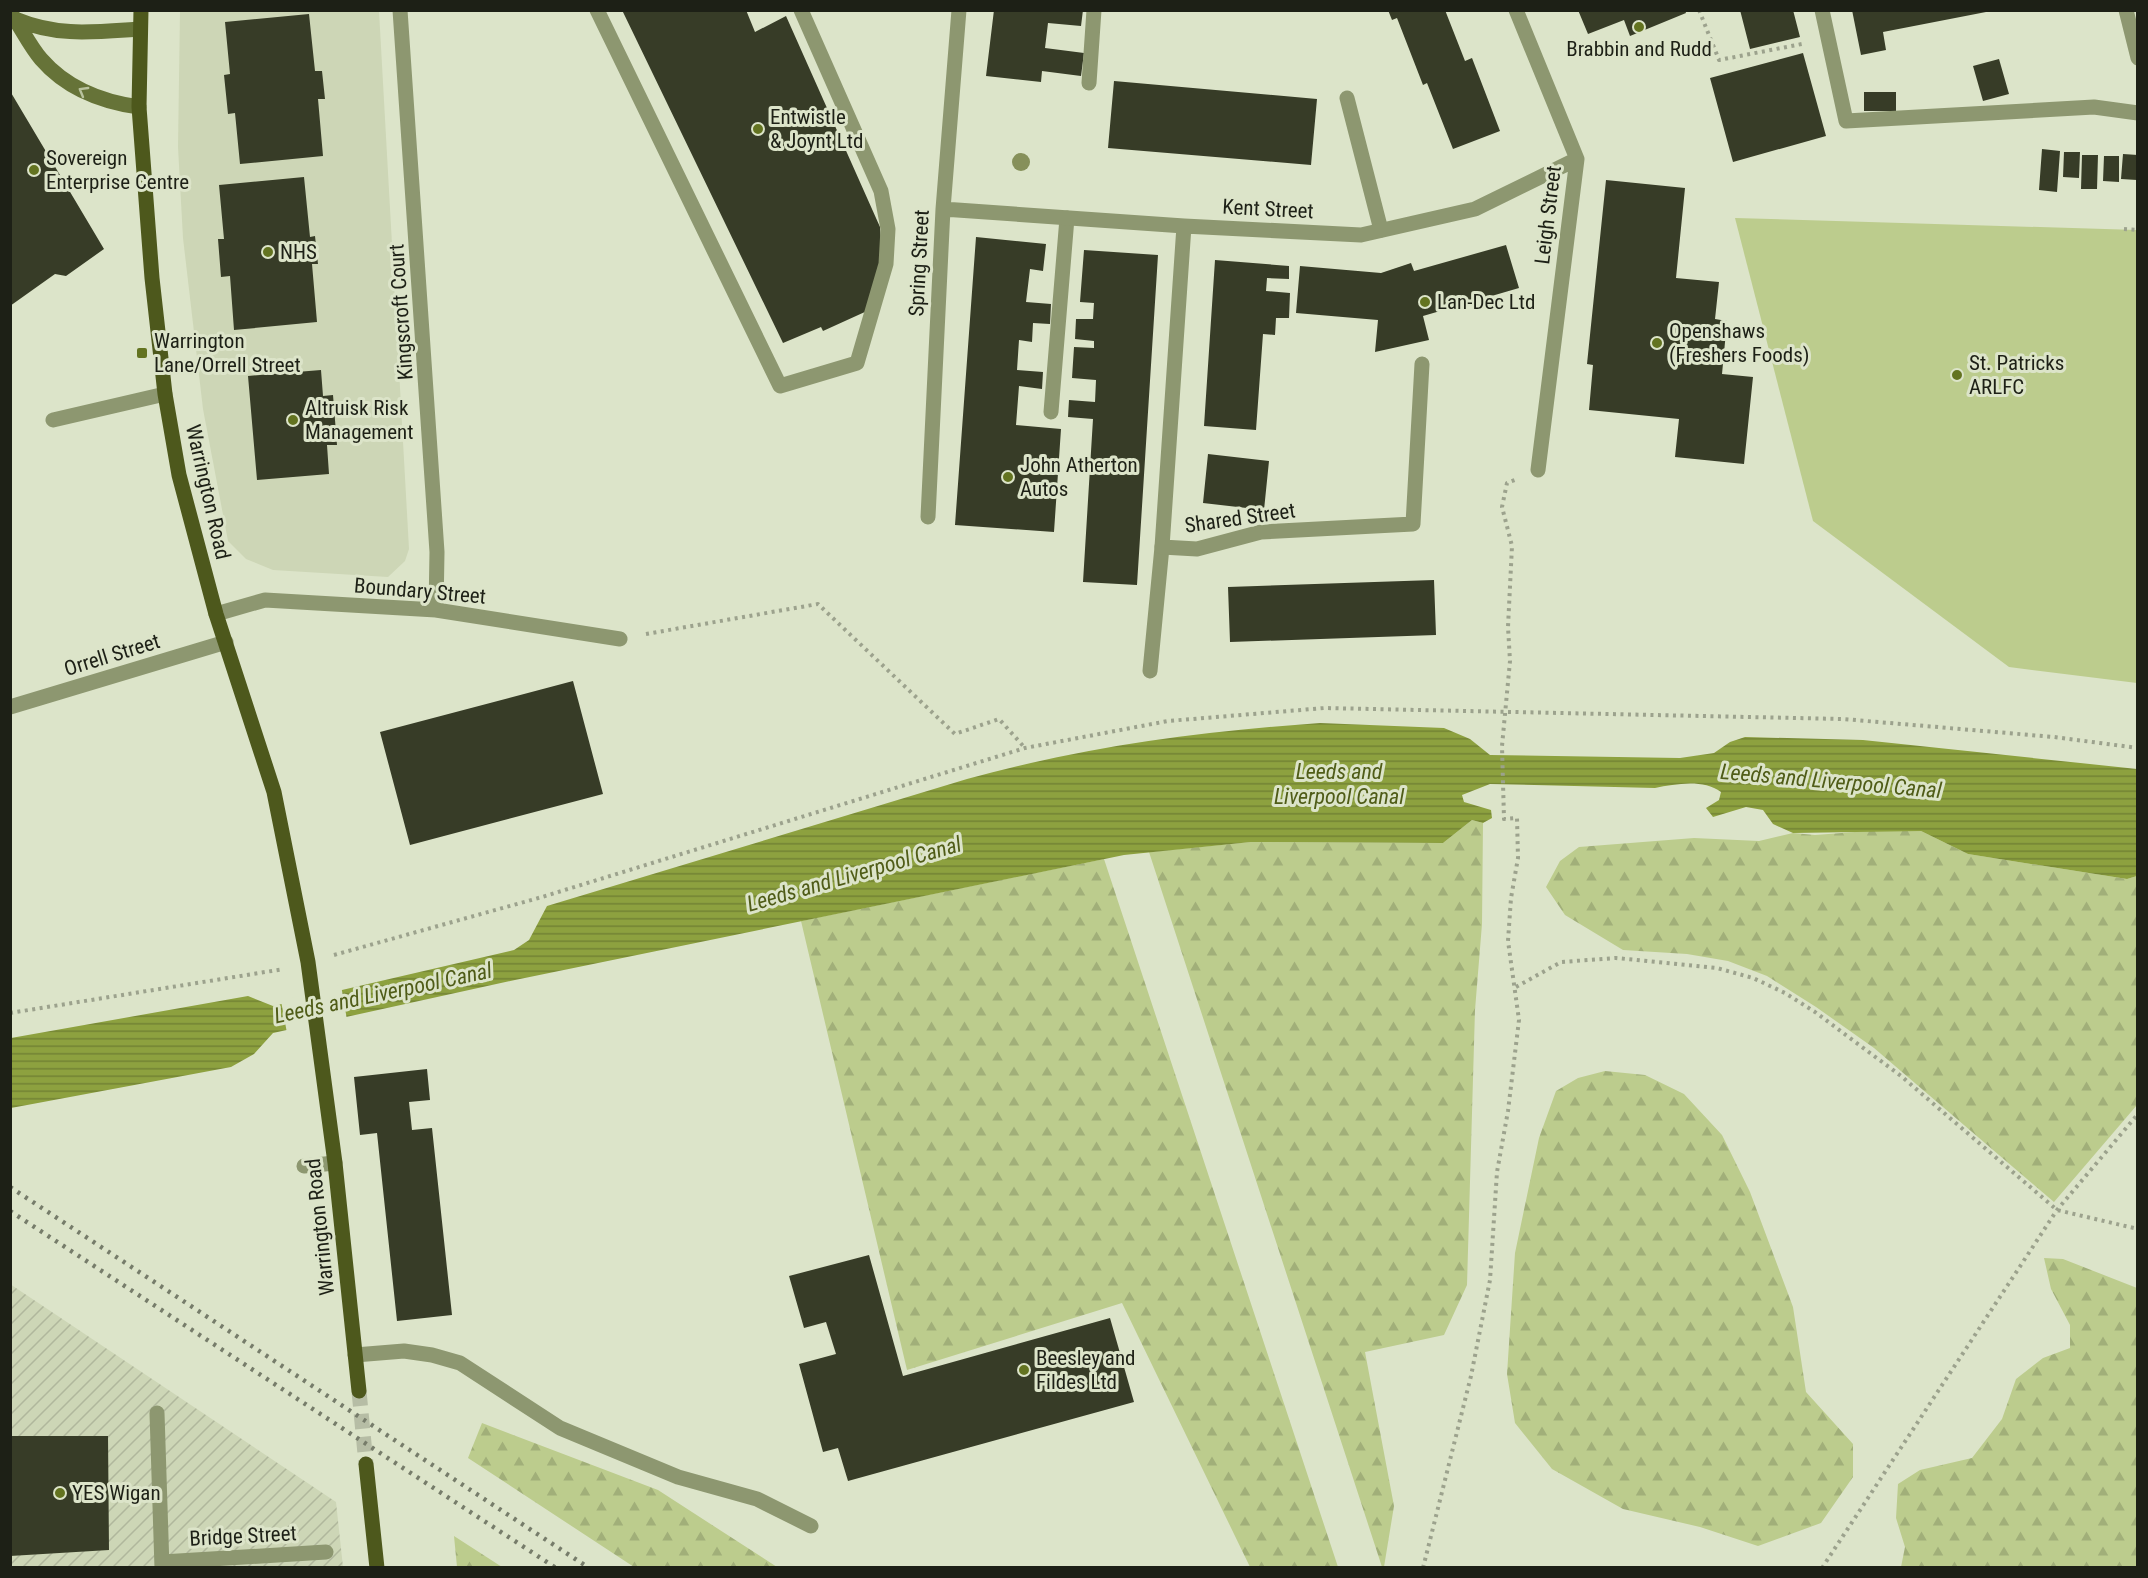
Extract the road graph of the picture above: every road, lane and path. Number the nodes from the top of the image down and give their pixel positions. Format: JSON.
{"nodes":[{"id":1,"x":141,"y":10,"type":"edge"},
{"id":2,"x":400,"y":10,"type":"edge"},
{"id":3,"x":597,"y":10,"type":"edge"},
{"id":4,"x":801,"y":10,"type":"edge"},
{"id":5,"x":959,"y":10,"type":"edge"},
{"id":6,"x":1094,"y":10,"type":"edge"},
{"id":7,"x":1516,"y":10,"type":"edge"},
{"id":8,"x":1699,"y":10,"type":"edge"},
{"id":9,"x":1822,"y":10,"type":"edge"},
{"id":10,"x":2126,"y":10,"type":"edge"},
{"id":11,"x":12,"y":18,"type":"edge"},
{"id":12,"x":139,"y":29,"type":"junction"},
{"id":13,"x":1828,"y":39,"type":"junction"},
{"id":14,"x":2138,"y":58,"type":"edge"},
{"id":15,"x":1089,"y":83,"type":"dead end"},
{"id":16,"x":1347,"y":98,"type":"dead end"},
{"id":17,"x":139,"y":107,"type":"junction"},
{"id":18,"x":2138,"y":113,"type":"edge"},
{"id":19,"x":1577,"y":159,"type":"junction"},
{"id":20,"x":943,"y":209,"type":"junction"},
{"id":21,"x":1067,"y":218,"type":"junction"},
{"id":22,"x":1184,"y":226,"type":"junction"},
{"id":23,"x":2124,"y":229,"type":"dead end"},
{"id":24,"x":1381,"y":230,"type":"junction"},
{"id":25,"x":2138,"y":230,"type":"edge"},
{"id":26,"x":1422,"y":363,"type":"dead end"},
{"id":27,"x":165,"y":394,"type":"junction"},
{"id":28,"x":1051,"y":412,"type":"dead end"},
{"id":29,"x":53,"y":420,"type":"dead end"},
{"id":30,"x":1538,"y":470,"type":"joint"},
{"id":31,"x":928,"y":517,"type":"dead end"},
{"id":32,"x":1162,"y":547,"type":"junction"},
{"id":33,"x":436,"y":610,"type":"junction"},
{"id":34,"x":216,"y":614,"type":"junction"},
{"id":35,"x":620,"y":639,"type":"joint"},
{"id":36,"x":226,"y":642,"type":"junction"},
{"id":37,"x":1150,"y":671,"type":"dead end"},
{"id":38,"x":10,"y":707,"type":"edge"},
{"id":39,"x":1505,"y":712,"type":"junction"},
{"id":40,"x":1025,"y":748,"type":"junction"},
{"id":41,"x":2138,"y":748,"type":"edge"},
{"id":42,"x":308,"y":967,"type":"junction"},
{"id":43,"x":1516,"y":987,"type":"junction"},
{"id":44,"x":10,"y":1013,"type":"edge"},
{"id":45,"x":2138,"y":1114,"type":"edge"},
{"id":46,"x":335,"y":1163,"type":"junction"},
{"id":47,"x":304,"y":1166,"type":"dead end"},
{"id":48,"x":2057,"y":1210,"type":"junction"},
{"id":49,"x":2138,"y":1229,"type":"edge"},
{"id":50,"x":355,"y":1355,"type":"junction"},
{"id":51,"x":359,"y":1391,"type":"tunnel mouth"},
{"id":52,"x":157,"y":1413,"type":"dead end"},
{"id":53,"x":366,"y":1464,"type":"tunnel mouth"},
{"id":54,"x":811,"y":1526,"type":"dead end"},
{"id":55,"x":326,"y":1552,"type":"dead end"},
{"id":56,"x":162,"y":1565,"type":"edge"},
{"id":57,"x":377,"y":1568,"type":"edge"},
{"id":58,"x":1423,"y":1568,"type":"edge"},
{"id":59,"x":1822,"y":1568,"type":"edge"}],
"edges":[{"from":1,"to":12,"type":"main road","name":"Warrington Road"},
{"from":2,"to":33,"type":"street","name":"Kingscroft Court"},
{"from":3,"to":4,"type":"street"},
{"from":5,"to":20,"type":"street","name":"Spring Street"},
{"from":6,"to":15,"type":"street"},
{"from":7,"to":19,"type":"street","name":"Leigh Street"},
{"from":8,"to":13,"type":"path"},
{"from":9,"to":13,"type":"street"},
{"from":10,"to":14,"type":"street"},
{"from":11,"to":12,"type":"street"},
{"from":17,"to":11,"type":"street","one_way":true},
{"from":12,"to":17,"type":"main road","name":"Warrington Road"},
{"from":13,"to":18,"type":"street"},
{"from":16,"to":24,"type":"street"},
{"from":17,"to":27,"type":"main road","name":"Warrington Road"},
{"from":19,"to":24,"type":"street","name":"Kent Street"},
{"from":19,"to":30,"type":"street","name":"Leigh Street"},
{"from":20,"to":21,"type":"street","name":"Kent Street"},
{"from":20,"to":31,"type":"street","name":"Spring Street"},
{"from":21,"to":22,"type":"street","name":"Kent Street"},
{"from":21,"to":28,"type":"street"},
{"from":22,"to":24,"type":"street","name":"Kent Street"},
{"from":22,"to":32,"type":"street","name":"Shared Street"},
{"from":23,"to":25,"type":"path"},
{"from":26,"to":32,"type":"street","name":"Shared Street"},
{"from":27,"to":29,"type":"street"},
{"from":27,"to":34,"type":"main road","name":"Warrington Road"},
{"from":30,"to":39,"type":"path"},
{"from":32,"to":37,"type":"street"},
{"from":33,"to":34,"type":"street","name":"Boundary Street"},
{"from":33,"to":35,"type":"street","name":"Boundary Street"},
{"from":34,"to":36,"type":"main road","name":"Warrington Road"},
{"from":35,"to":40,"type":"path"},
{"from":36,"to":38,"type":"street","name":"Orrell Street"},
{"from":36,"to":42,"type":"main road","name":"Warrington Road"},
{"from":39,"to":40,"type":"path"},
{"from":39,"to":41,"type":"path"},
{"from":39,"to":43,"type":"path"},
{"from":40,"to":42,"type":"path"},
{"from":42,"to":44,"type":"path"},
{"from":42,"to":46,"type":"main road","name":"Warrington Road"},
{"from":43,"to":48,"type":"path"},
{"from":43,"to":58,"type":"path"},
{"from":45,"to":48,"type":"path"},
{"from":46,"to":47,"type":"street"},
{"from":46,"to":50,"type":"main road","name":"Warrington Road"},
{"from":48,"to":49,"type":"path"},
{"from":48,"to":59,"type":"path"},
{"from":50,"to":51,"type":"main road","name":"Warrington Road"},
{"from":50,"to":54,"type":"street"},
{"from":52,"to":56,"type":"street"},
{"from":53,"to":57,"type":"main road"},
{"from":55,"to":56,"type":"street","name":"Bridge Street"}]}
